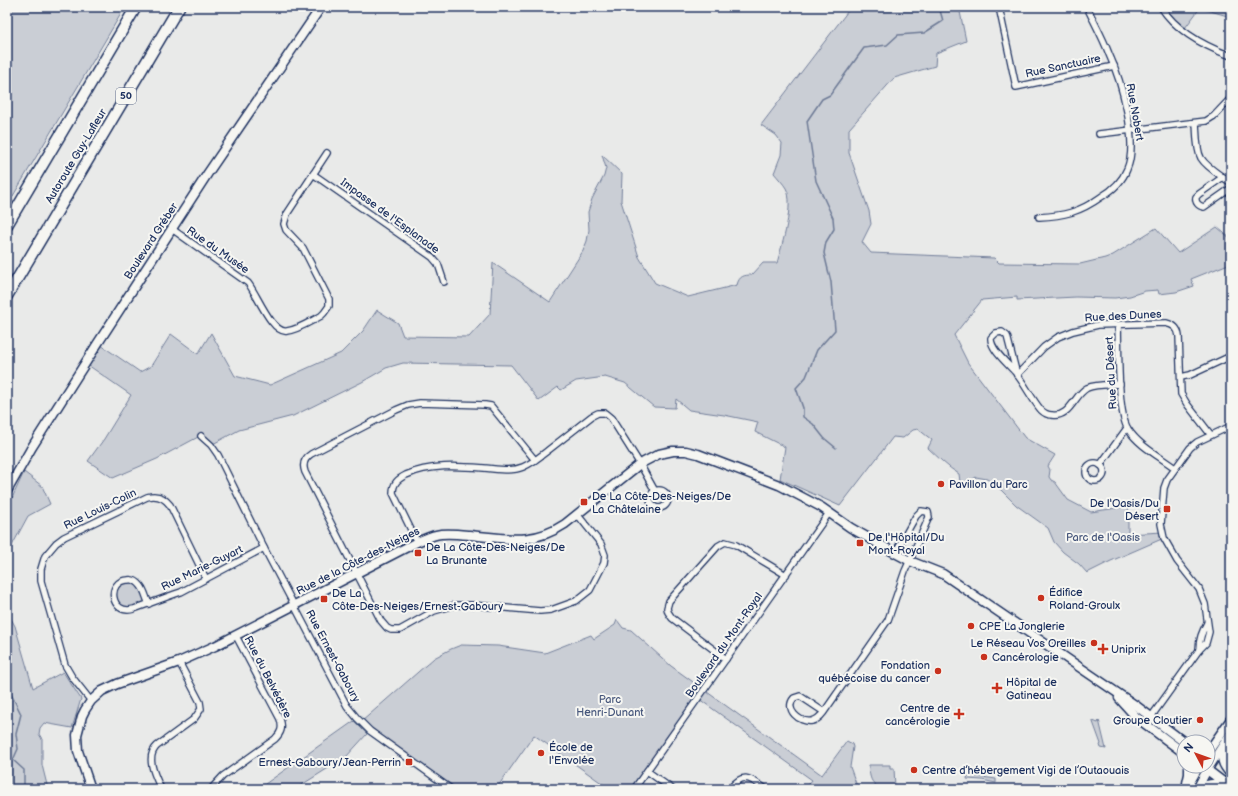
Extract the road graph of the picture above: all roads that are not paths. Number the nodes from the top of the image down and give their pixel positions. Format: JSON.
{"nodes":[{"id":1,"x":136,"y":7,"type":"edge"},
{"id":2,"x":179,"y":7,"type":"edge"},
{"id":3,"x":321,"y":7,"type":"edge"},
{"id":4,"x":999,"y":7,"type":"edge"},
{"id":5,"x":1087,"y":7,"type":"edge"},
{"id":6,"x":1161,"y":7,"type":"edge"},
{"id":7,"x":1231,"y":56,"type":"edge"},
{"id":8,"x":1114,"y":66,"type":"junction"},
{"id":9,"x":1231,"y":98,"type":"edge"},
{"id":10,"x":1196,"y":123,"type":"junction"},
{"id":11,"x":1130,"y":130,"type":"junction"},
{"id":12,"x":1099,"y":134,"type":"dead end"},
{"id":13,"x":327,"y":153,"type":"dead end"},
{"id":14,"x":313,"y":174,"type":"junction"},
{"id":15,"x":1223,"y":177,"type":"junction"},
{"id":16,"x":1231,"y":183,"type":"edge"},
{"id":17,"x":1231,"y":188,"type":"edge"},
{"id":18,"x":1039,"y":217,"type":"dead end"},
{"id":19,"x":7,"y":225,"type":"edge"},
{"id":20,"x":172,"y":229,"type":"junction"},
{"id":21,"x":444,"y":282,"type":"dead end"},
{"id":22,"x":7,"y":296,"type":"edge"},
{"id":23,"x":1118,"y":325,"type":"junction"},
{"id":24,"x":1231,"y":356,"type":"edge"},
{"id":25,"x":1017,"y":375,"type":"junction"},
{"id":26,"x":1180,"y":377,"type":"junction"},
{"id":27,"x":1120,"y":384,"type":"junction"},
{"id":28,"x":1231,"y":426,"type":"edge"},
{"id":29,"x":1127,"y":428,"type":"junction"},
{"id":30,"x":1211,"y":435,"type":"junction"},
{"id":31,"x":200,"y":436,"type":"dead end"},
{"id":32,"x":535,"y":460,"type":"junction"},
{"id":33,"x":640,"y":464,"type":"junction"},
{"id":34,"x":1100,"y":465,"type":"dead end"},
{"id":35,"x":1175,"y":468,"type":"junction"},
{"id":36,"x":7,"y":491,"type":"edge"},
{"id":37,"x":655,"y":491,"type":"dead end"},
{"id":38,"x":829,"y":513,"type":"junction"},
{"id":39,"x":577,"y":514,"type":"junction"},
{"id":40,"x":417,"y":542,"type":"junction"},
{"id":41,"x":264,"y":548,"type":"junction"},
{"id":42,"x":895,"y":553,"type":"junction"},
{"id":43,"x":910,"y":561,"type":"junction"},
{"id":44,"x":357,"y":573,"type":"junction"},
{"id":45,"x":786,"y":574,"type":"junction"},
{"id":46,"x":206,"y":579,"type":"junction"},
{"id":47,"x":149,"y":604,"type":"junction"},
{"id":48,"x":294,"y":606,"type":"junction"},
{"id":49,"x":236,"y":636,"type":"junction"},
{"id":50,"x":726,"y":659,"type":"junction"},
{"id":51,"x":179,"y":662,"type":"junction"},
{"id":52,"x":1113,"y":691,"type":"junction"},
{"id":53,"x":91,"y":701,"type":"junction"},
{"id":54,"x":824,"y":712,"type":"junction"},
{"id":55,"x":1151,"y":717,"type":"junction"},
{"id":56,"x":1230,"y":720,"type":"edge"},
{"id":57,"x":1146,"y":724,"type":"junction"},
{"id":58,"x":1169,"y":731,"type":"junction"},
{"id":59,"x":1215,"y":734,"type":"edge"},
{"id":60,"x":1231,"y":734,"type":"edge"},
{"id":61,"x":1176,"y":735,"type":"edge"},
{"id":62,"x":1176,"y":736,"type":"edge"},
{"id":63,"x":1216,"y":740,"type":"edge"},
{"id":64,"x":1171,"y":743,"type":"junction"},
{"id":65,"x":1176,"y":747,"type":"edge"},
{"id":66,"x":1176,"y":748,"type":"edge"},
{"id":67,"x":1216,"y":752,"type":"edge"},
{"id":68,"x":1216,"y":770,"type":"edge"},
{"id":69,"x":647,"y":771,"type":"junction"},
{"id":70,"x":1189,"y":774,"type":"edge"},
{"id":71,"x":1198,"y":774,"type":"edge"},
{"id":72,"x":1202,"y":774,"type":"edge"},
{"id":73,"x":1215,"y":774,"type":"edge"},
{"id":74,"x":1231,"y":776,"type":"edge"},
{"id":75,"x":1231,"y":788,"type":"edge"},
{"id":76,"x":90,"y":789,"type":"edge"},
{"id":77,"x":161,"y":789,"type":"edge"},
{"id":78,"x":211,"y":789,"type":"edge"},
{"id":79,"x":451,"y":789,"type":"edge"},
{"id":80,"x":634,"y":789,"type":"edge"},
{"id":81,"x":672,"y":789,"type":"edge"},
{"id":82,"x":730,"y":789,"type":"edge"},
{"id":83,"x":766,"y":789,"type":"edge"},
{"id":84,"x":1186,"y":789,"type":"edge"},
{"id":85,"x":1197,"y":789,"type":"edge"},
{"id":86,"x":1201,"y":789,"type":"edge"}],
"edges":[{"from":1,"to":19,"type":"highway"},
{"from":2,"to":22,"type":"highway","name":"Autoroute Guy-Lafleur","number":"50"},
{"from":3,"to":20,"type":"street","name":"Boulevard Gréber"},
{"from":4,"to":8,"type":"street","name":"Rue Sanctuaire"},
{"from":5,"to":8,"type":"street","name":"Rue Nobert"},
{"from":6,"to":7,"type":"street"},
{"from":8,"to":11,"type":"street","name":"Rue Nobert"},
{"from":9,"to":10,"type":"street"},
{"from":10,"to":11,"type":"street"},
{"from":10,"to":15,"type":"street"},
{"from":11,"to":12,"type":"street"},
{"from":11,"to":18,"type":"street","name":"Rue Nobert"},
{"from":13,"to":14,"type":"street","name":"Rue du Musée"},
{"from":14,"to":20,"type":"street","name":"Rue du Musée"},
{"from":14,"to":21,"type":"street","name":"Impasse de l'Esplanade"},
{"from":15,"to":16,"type":"street"},
{"from":15,"to":17,"type":"street"},
{"from":20,"to":36,"type":"street","name":"Boulevard Gréber"},
{"from":23,"to":25,"type":"street","name":"Rue des Dunes"},
{"from":23,"to":26,"type":"street","name":"Rue des Dunes"},
{"from":23,"to":27,"type":"street","name":"Rue du Désert"},
{"from":24,"to":26,"type":"street"},
{"from":25,"to":25,"type":"street"},
{"from":25,"to":27,"type":"street"},
{"from":26,"to":30,"type":"street","name":"Rue des Dunes"},
{"from":27,"to":29,"type":"street","name":"Rue du Désert"},
{"from":28,"to":30,"type":"street"},
{"from":29,"to":34,"type":"street"},
{"from":29,"to":35,"type":"street","name":"Rue du Désert"},
{"from":30,"to":35,"type":"street"},
{"from":31,"to":41,"type":"street","name":"Rue Ernest-Gaboury"},
{"from":32,"to":33,"type":"street"},
{"from":32,"to":40,"type":"street"},
{"from":32,"to":44,"type":"street"},
{"from":33,"to":37,"type":"street"},
{"from":33,"to":38,"type":"street","name":"Rue de la Côte-des-Neiges"},
{"from":33,"to":39,"type":"street","name":"Rue de la Côte-des-Neiges"},
{"from":35,"to":55,"type":"street"},
{"from":38,"to":42,"type":"street","name":"Rue de la Côte-des-Neiges"},
{"from":38,"to":45,"type":"street","name":"Boulevard du Mont-Royal"},
{"from":39,"to":40,"type":"street","name":"Rue de la Côte-des-Neiges"},
{"from":39,"to":44,"type":"street"},
{"from":40,"to":44,"type":"street","name":"Rue de la Côte-des-Neiges"},
{"from":41,"to":46,"type":"street","name":"Rue Marie-Guyart"},
{"from":41,"to":48,"type":"street","name":"Rue Ernest-Gaboury"},
{"from":42,"to":43,"type":"street","name":"Rue de la Côte-des-Neiges"},
{"from":42,"to":43,"type":"street"},
{"from":43,"to":52,"type":"street","name":"Rue de la Côte-des-Neiges"},
{"from":43,"to":54,"type":"street"},
{"from":44,"to":48,"type":"street","name":"Rue de la Côte-des-Neiges"},
{"from":45,"to":50,"type":"street","name":"Boulevard du Mont-Royal"},
{"from":45,"to":50,"type":"street"},
{"from":46,"to":47,"type":"street","name":"Rue Marie-Guyart"},
{"from":46,"to":53,"type":"street","name":"Rue Louis-Colin"},
{"from":47,"to":47,"type":"street","name":"Rue Marie-Guyart"},
{"from":48,"to":49,"type":"street","name":"Rue de la Côte-des-Neiges"},
{"from":48,"to":79,"type":"street","name":"Rue Ernest-Gaboury"},
{"from":49,"to":51,"type":"street","name":"Rue de la Côte-des-Neiges"},
{"from":49,"to":78,"type":"street","name":"Rue du Belvédère"},
{"from":50,"to":69,"type":"street","name":"Boulevard du Mont-Royal"},
{"from":51,"to":53,"type":"street","name":"Rue de la Côte-des-Neiges"},
{"from":51,"to":77,"type":"street"},
{"from":52,"to":55,"type":"street"},
{"from":52,"to":57,"type":"street"},
{"from":53,"to":76,"type":"street","name":"Rue de la Côte-des-Neiges"},
{"from":54,"to":54,"type":"street"},
{"from":55,"to":57,"type":"street"},
{"from":55,"to":58,"type":"street"},
{"from":56,"to":59,"type":"street"},
{"from":56,"to":63,"type":"street"},
{"from":57,"to":64,"type":"street"},
{"from":58,"to":61,"type":"street"},
{"from":58,"to":62,"type":"street"},
{"from":60,"to":67,"type":"street"},
{"from":60,"to":74,"type":"street"},
{"from":64,"to":65,"type":"street"},
{"from":64,"to":66,"type":"street"},
{"from":68,"to":74,"type":"street"},
{"from":69,"to":80,"type":"street","name":"Boulevard du Mont-Royal"},
{"from":69,"to":81,"type":"street"},
{"from":70,"to":84,"type":"street"},
{"from":71,"to":84,"type":"street"},
{"from":72,"to":85,"type":"street"},
{"from":73,"to":75,"type":"street"},
{"from":75,"to":86,"type":"street"},
{"from":82,"to":83,"type":"street"}]}
